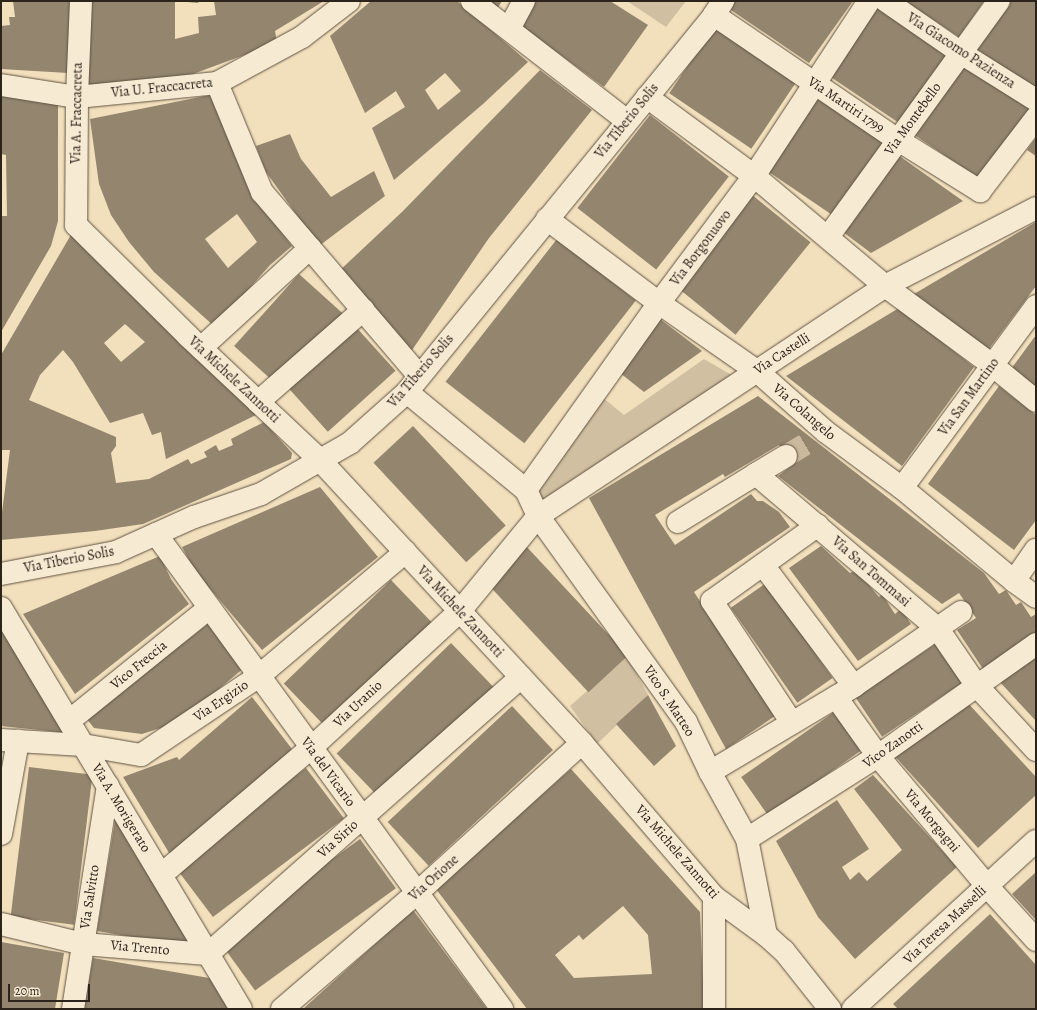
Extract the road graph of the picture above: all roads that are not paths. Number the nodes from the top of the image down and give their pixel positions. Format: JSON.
{"nodes":[{"id":1,"x":81,"y":1,"type":"edge"},
{"id":2,"x":349,"y":1,"type":"edge"},
{"id":3,"x":472,"y":1,"type":"edge"},
{"id":4,"x":524,"y":1,"type":"edge"},
{"id":5,"x":869,"y":1,"type":"edge"},
{"id":6,"x":886,"y":1,"type":"edge"},
{"id":7,"x":999,"y":1,"type":"edge"},
{"id":8,"x":718,"y":8,"type":"edge"},
{"id":9,"x":509,"y":29,"type":"junction"},
{"id":10,"x":962,"y":53,"type":"junction"},
{"id":11,"x":217,"y":83,"type":"junction"},
{"id":12,"x":814,"y":83,"type":"junction"},
{"id":13,"x":1,"y":85,"type":"edge"},
{"id":14,"x":76,"y":97,"type":"junction"},
{"id":15,"x":647,"y":97,"type":"junction"},
{"id":16,"x":1036,"y":100,"type":"edge"},
{"id":17,"x":1036,"y":118,"type":"edge"},
{"id":18,"x":627,"y":121,"type":"junction"},
{"id":19,"x":898,"y":140,"type":"junction"},
{"id":20,"x":754,"y":176,"type":"junction"},
{"id":21,"x":1036,"y":208,"type":"edge"},
{"id":22,"x":547,"y":219,"type":"junction"},
{"id":23,"x":76,"y":225,"type":"joint"},
{"id":24,"x":828,"y":237,"type":"junction"},
{"id":25,"x":310,"y":248,"type":"junction"},
{"id":26,"x":885,"y":286,"type":"junction"},
{"id":27,"x":659,"y":303,"type":"junction"},
{"id":28,"x":1036,"y":306,"type":"edge"},
{"id":29,"x":363,"y":310,"type":"junction"},
{"id":30,"x":201,"y":348,"type":"junction"},
{"id":31,"x":992,"y":365,"type":"junction"},
{"id":32,"x":757,"y":371,"type":"junction"},
{"id":33,"x":413,"y":384,"type":"junction"},
{"id":34,"x":1036,"y":401,"type":"edge"},
{"id":35,"x":258,"y":402,"type":"junction"},
{"id":36,"x":786,"y":456,"type":"tunnel mouth"},
{"id":37,"x":320,"y":460,"type":"junction"},
{"id":38,"x":756,"y":474,"type":"junction"},
{"id":39,"x":902,"y":488,"type":"junction"},
{"id":40,"x":526,"y":490,"type":"junction"},
{"id":41,"x":538,"y":516,"type":"junction"},
{"id":42,"x":678,"y":522,"type":"dead end"},
{"id":43,"x":818,"y":526,"type":"junction"},
{"id":44,"x":156,"y":534,"type":"junction"},
{"id":45,"x":1036,"y":550,"type":"edge"},
{"id":46,"x":405,"y":552,"type":"junction"},
{"id":47,"x":763,"y":565,"type":"junction"},
{"id":48,"x":1,"y":574,"type":"edge"},
{"id":49,"x":1014,"y":581,"type":"junction"},
{"id":50,"x":1036,"y":597,"type":"edge"},
{"id":51,"x":1,"y":608,"type":"edge"},
{"id":52,"x":209,"y":608,"type":"junction"},
{"id":53,"x":460,"y":611,"type":"junction"},
{"id":54,"x":961,"y":612,"type":"dead end"},
{"id":55,"x":938,"y":630,"type":"junction"},
{"id":56,"x":1036,"y":644,"type":"edge"},
{"id":57,"x":259,"y":676,"type":"junction"},
{"id":58,"x":521,"y":677,"type":"junction"},
{"id":59,"x":977,"y":686,"type":"junction"},
{"id":60,"x":845,"y":691,"type":"junction"},
{"id":61,"x":69,"y":721,"type":"junction"},
{"id":62,"x":792,"y":723,"type":"junction"},
{"id":63,"x":10,"y":740,"type":"edge"},
{"id":64,"x":582,"y":743,"type":"junction"},
{"id":65,"x":83,"y":745,"type":"junction"},
{"id":66,"x":311,"y":748,"type":"junction"},
{"id":67,"x":1036,"y":750,"type":"edge"},
{"id":68,"x":878,"y":756,"type":"junction"},
{"id":69,"x":710,"y":772,"type":"junction"},
{"id":70,"x":108,"y":786,"type":"junction"},
{"id":71,"x":362,"y":818,"type":"junction"},
{"id":72,"x":1,"y":834,"type":"edge"},
{"id":73,"x":747,"y":839,"type":"junction"},
{"id":74,"x":1036,"y":842,"type":"edge"},
{"id":75,"x":161,"y":875,"type":"junction"},
{"id":76,"x":987,"y":886,"type":"junction"},
{"id":77,"x":417,"y":893,"type":"junction"},
{"id":78,"x":714,"y":897,"type":"junction"},
{"id":79,"x":1,"y":924,"type":"edge"},
{"id":80,"x":766,"y":935,"type":"junction"},
{"id":81,"x":1036,"y":940,"type":"edge"},
{"id":82,"x":83,"y":944,"type":"junction"},
{"id":83,"x":208,"y":954,"type":"junction"},
{"id":84,"x":73,"y":1009,"type":"edge"},
{"id":85,"x":241,"y":1009,"type":"edge"},
{"id":86,"x":282,"y":1009,"type":"edge"},
{"id":87,"x":502,"y":1009,"type":"edge"},
{"id":88,"x":714,"y":1009,"type":"edge"},
{"id":89,"x":830,"y":1009,"type":"edge"},
{"id":90,"x":853,"y":1009,"type":"edge"}],
"edges":[{"from":1,"to":14,"type":"street","name":"Via A. Fraccacreta"},
{"from":2,"to":11,"type":"street","name":"Via U. Fraccacreta"},
{"from":3,"to":9,"type":"street"},
{"from":4,"to":9,"type":"street"},
{"from":5,"to":12,"type":"street","name":"Via Borgonuovo"},
{"from":6,"to":10,"type":"street","name":"Via Giacomo Pazienza"},
{"from":7,"to":10,"type":"street","name":"Via Montebello"},
{"from":8,"to":12,"type":"street","name":"Via Martiri 1799"},
{"from":8,"to":15,"type":"street","name":"Via Tiberio Solis"},
{"from":9,"to":18,"type":"street"},
{"from":10,"to":16,"type":"street","name":"Via Giacomo Pazienza"},
{"from":10,"to":19,"type":"street","name":"Via Montebello"},
{"from":11,"to":14,"type":"street","name":"Via U. Fraccacreta"},
{"from":11,"to":25,"type":"street"},
{"from":12,"to":19,"type":"street","name":"Via Martiri 1799"},
{"from":12,"to":20,"type":"street","name":"Via Borgonuovo"},
{"from":13,"to":14,"type":"street","name":"Via U. Fraccacreta"},
{"from":14,"to":23,"type":"street","name":"Via A. Fraccacreta"},
{"from":15,"to":18,"type":"street","name":"Via Tiberio Solis"},
{"from":15,"to":20,"type":"street"},
{"from":17,"to":19,"type":"street","name":"Via Martiri 1799"},
{"from":18,"to":22,"type":"street","name":"Via Tiberio Solis"},
{"from":19,"to":24,"type":"street","name":"Via Montebello"},
{"from":20,"to":24,"type":"street"},
{"from":20,"to":27,"type":"street","name":"Via Borgonuovo"},
{"from":21,"to":26,"type":"street","name":"Via Castelli"},
{"from":22,"to":27,"type":"street","name":"Via Colangelo"},
{"from":22,"to":33,"type":"street","name":"Via Tiberio Solis"},
{"from":23,"to":30,"type":"street","name":"Via Michele Zannotti"},
{"from":24,"to":26,"type":"street"},
{"from":25,"to":29,"type":"street"},
{"from":25,"to":30,"type":"street"},
{"from":26,"to":31,"type":"street"},
{"from":26,"to":32,"type":"street","name":"Via Castelli"},
{"from":27,"to":32,"type":"street","name":"Via Colangelo"},
{"from":27,"to":40,"type":"street","name":"Via Borgonuovo"},
{"from":28,"to":31,"type":"street","name":"Via San Martino"},
{"from":29,"to":33,"type":"street"},
{"from":29,"to":35,"type":"street"},
{"from":30,"to":35,"type":"street","name":"Via Michele Zannotti"},
{"from":31,"to":34,"type":"street"},
{"from":31,"to":39,"type":"street","name":"Via San Martino"},
{"from":32,"to":39,"type":"street","name":"Via Colangelo"},
{"from":32,"to":41,"type":"street","name":"Via Castelli"},
{"from":33,"to":37,"type":"street","name":"Via Tiberio Solis"},
{"from":33,"to":40,"type":"street"},
{"from":35,"to":37,"type":"street","name":"Via Michele Zannotti"},
{"from":36,"to":38,"type":"street"},
{"from":37,"to":44,"type":"street","name":"Via Tiberio Solis"},
{"from":37,"to":46,"type":"street","name":"Via Michele Zannotti"},
{"from":38,"to":42,"type":"street"},
{"from":38,"to":43,"type":"street","name":"Via San Tommasi"},
{"from":39,"to":49,"type":"street","name":"Via Colangelo"},
{"from":40,"to":41,"type":"street","name":"Vico S. Matteo"},
{"from":41,"to":53,"type":"street","name":"Via Uranio"},
{"from":41,"to":69,"type":"street","name":"Vico S. Matteo"},
{"from":43,"to":47,"type":"street"},
{"from":43,"to":55,"type":"street","name":"Via San Tommasi"},
{"from":44,"to":48,"type":"street","name":"Via Tiberio Solis"},
{"from":44,"to":52,"type":"street","name":"Via del Vicario"},
{"from":45,"to":49,"type":"street"},
{"from":46,"to":53,"type":"street","name":"Via Michele Zannotti"},
{"from":46,"to":57,"type":"street","name":"Via Ergizio"},
{"from":47,"to":60,"type":"street","name":"Via Morgagni"},
{"from":47,"to":62,"type":"street"},
{"from":49,"to":50,"type":"street","name":"Via Colangelo"},
{"from":51,"to":61,"type":"street","name":"Via A. Morigerato"},
{"from":52,"to":57,"type":"street","name":"Via del Vicario"},
{"from":52,"to":61,"type":"street","name":"Vico Freccia"},
{"from":53,"to":58,"type":"street","name":"Via Michele Zannotti"},
{"from":53,"to":66,"type":"street","name":"Via Uranio"},
{"from":54,"to":55,"type":"street"},
{"from":55,"to":59,"type":"street","name":"Via San Tommasi"},
{"from":55,"to":60,"type":"street"},
{"from":56,"to":59,"type":"street","name":"Vico Zanotti"},
{"from":57,"to":65,"type":"street","name":"Via Ergizio"},
{"from":57,"to":66,"type":"street","name":"Via del Vicario"},
{"from":58,"to":64,"type":"street","name":"Via Michele Zannotti"},
{"from":58,"to":71,"type":"street","name":"Via Sirio"},
{"from":59,"to":67,"type":"street","name":"Via San Tommasi"},
{"from":59,"to":68,"type":"street","name":"Vico Zanotti"},
{"from":60,"to":62,"type":"street"},
{"from":60,"to":68,"type":"street","name":"Via Morgagni"},
{"from":61,"to":65,"type":"street","name":"Via A. Morigerato"},
{"from":62,"to":69,"type":"street"},
{"from":63,"to":65,"type":"street","name":"Via Ergizio"},
{"from":63,"to":72,"type":"street"},
{"from":64,"to":77,"type":"street","name":"Via Orione"},
{"from":64,"to":78,"type":"street","name":"Via Michele Zannotti"},
{"from":65,"to":70,"type":"street","name":"Via A. Morigerato"},
{"from":66,"to":71,"type":"street","name":"Via del Vicario"},
{"from":66,"to":75,"type":"street","name":"Via Uranio"},
{"from":68,"to":73,"type":"street","name":"Vico Zanotti"},
{"from":68,"to":76,"type":"street","name":"Via Morgagni"},
{"from":69,"to":73,"type":"street","name":"Vico S. Matteo"},
{"from":70,"to":75,"type":"street","name":"Via A. Morigerato"},
{"from":70,"to":82,"type":"street","name":"Via Salvitto"},
{"from":71,"to":77,"type":"street","name":"Via del Vicario"},
{"from":71,"to":83,"type":"street","name":"Via Sirio"},
{"from":73,"to":80,"type":"street","name":"Vico S. Matteo"},
{"from":74,"to":76,"type":"street","name":"Via Teresa Masselli"},
{"from":75,"to":83,"type":"street","name":"Via A. Morigerato"},
{"from":76,"to":81,"type":"street","name":"Via Morgagni"},
{"from":76,"to":90,"type":"street","name":"Via Teresa Masselli"},
{"from":77,"to":86,"type":"street","name":"Via Orione"},
{"from":77,"to":87,"type":"street","name":"Via del Vicario"},
{"from":78,"to":80,"type":"street","name":"Via Michele Zannotti"},
{"from":78,"to":88,"type":"street"},
{"from":79,"to":82,"type":"street","name":"Via Trento"},
{"from":80,"to":89,"type":"street","name":"Via Michele Zannotti"},
{"from":82,"to":83,"type":"street","name":"Via Trento"},
{"from":82,"to":84,"type":"street","name":"Via Salvitto"},
{"from":83,"to":85,"type":"street","name":"Via A. Morigerato"}]}
